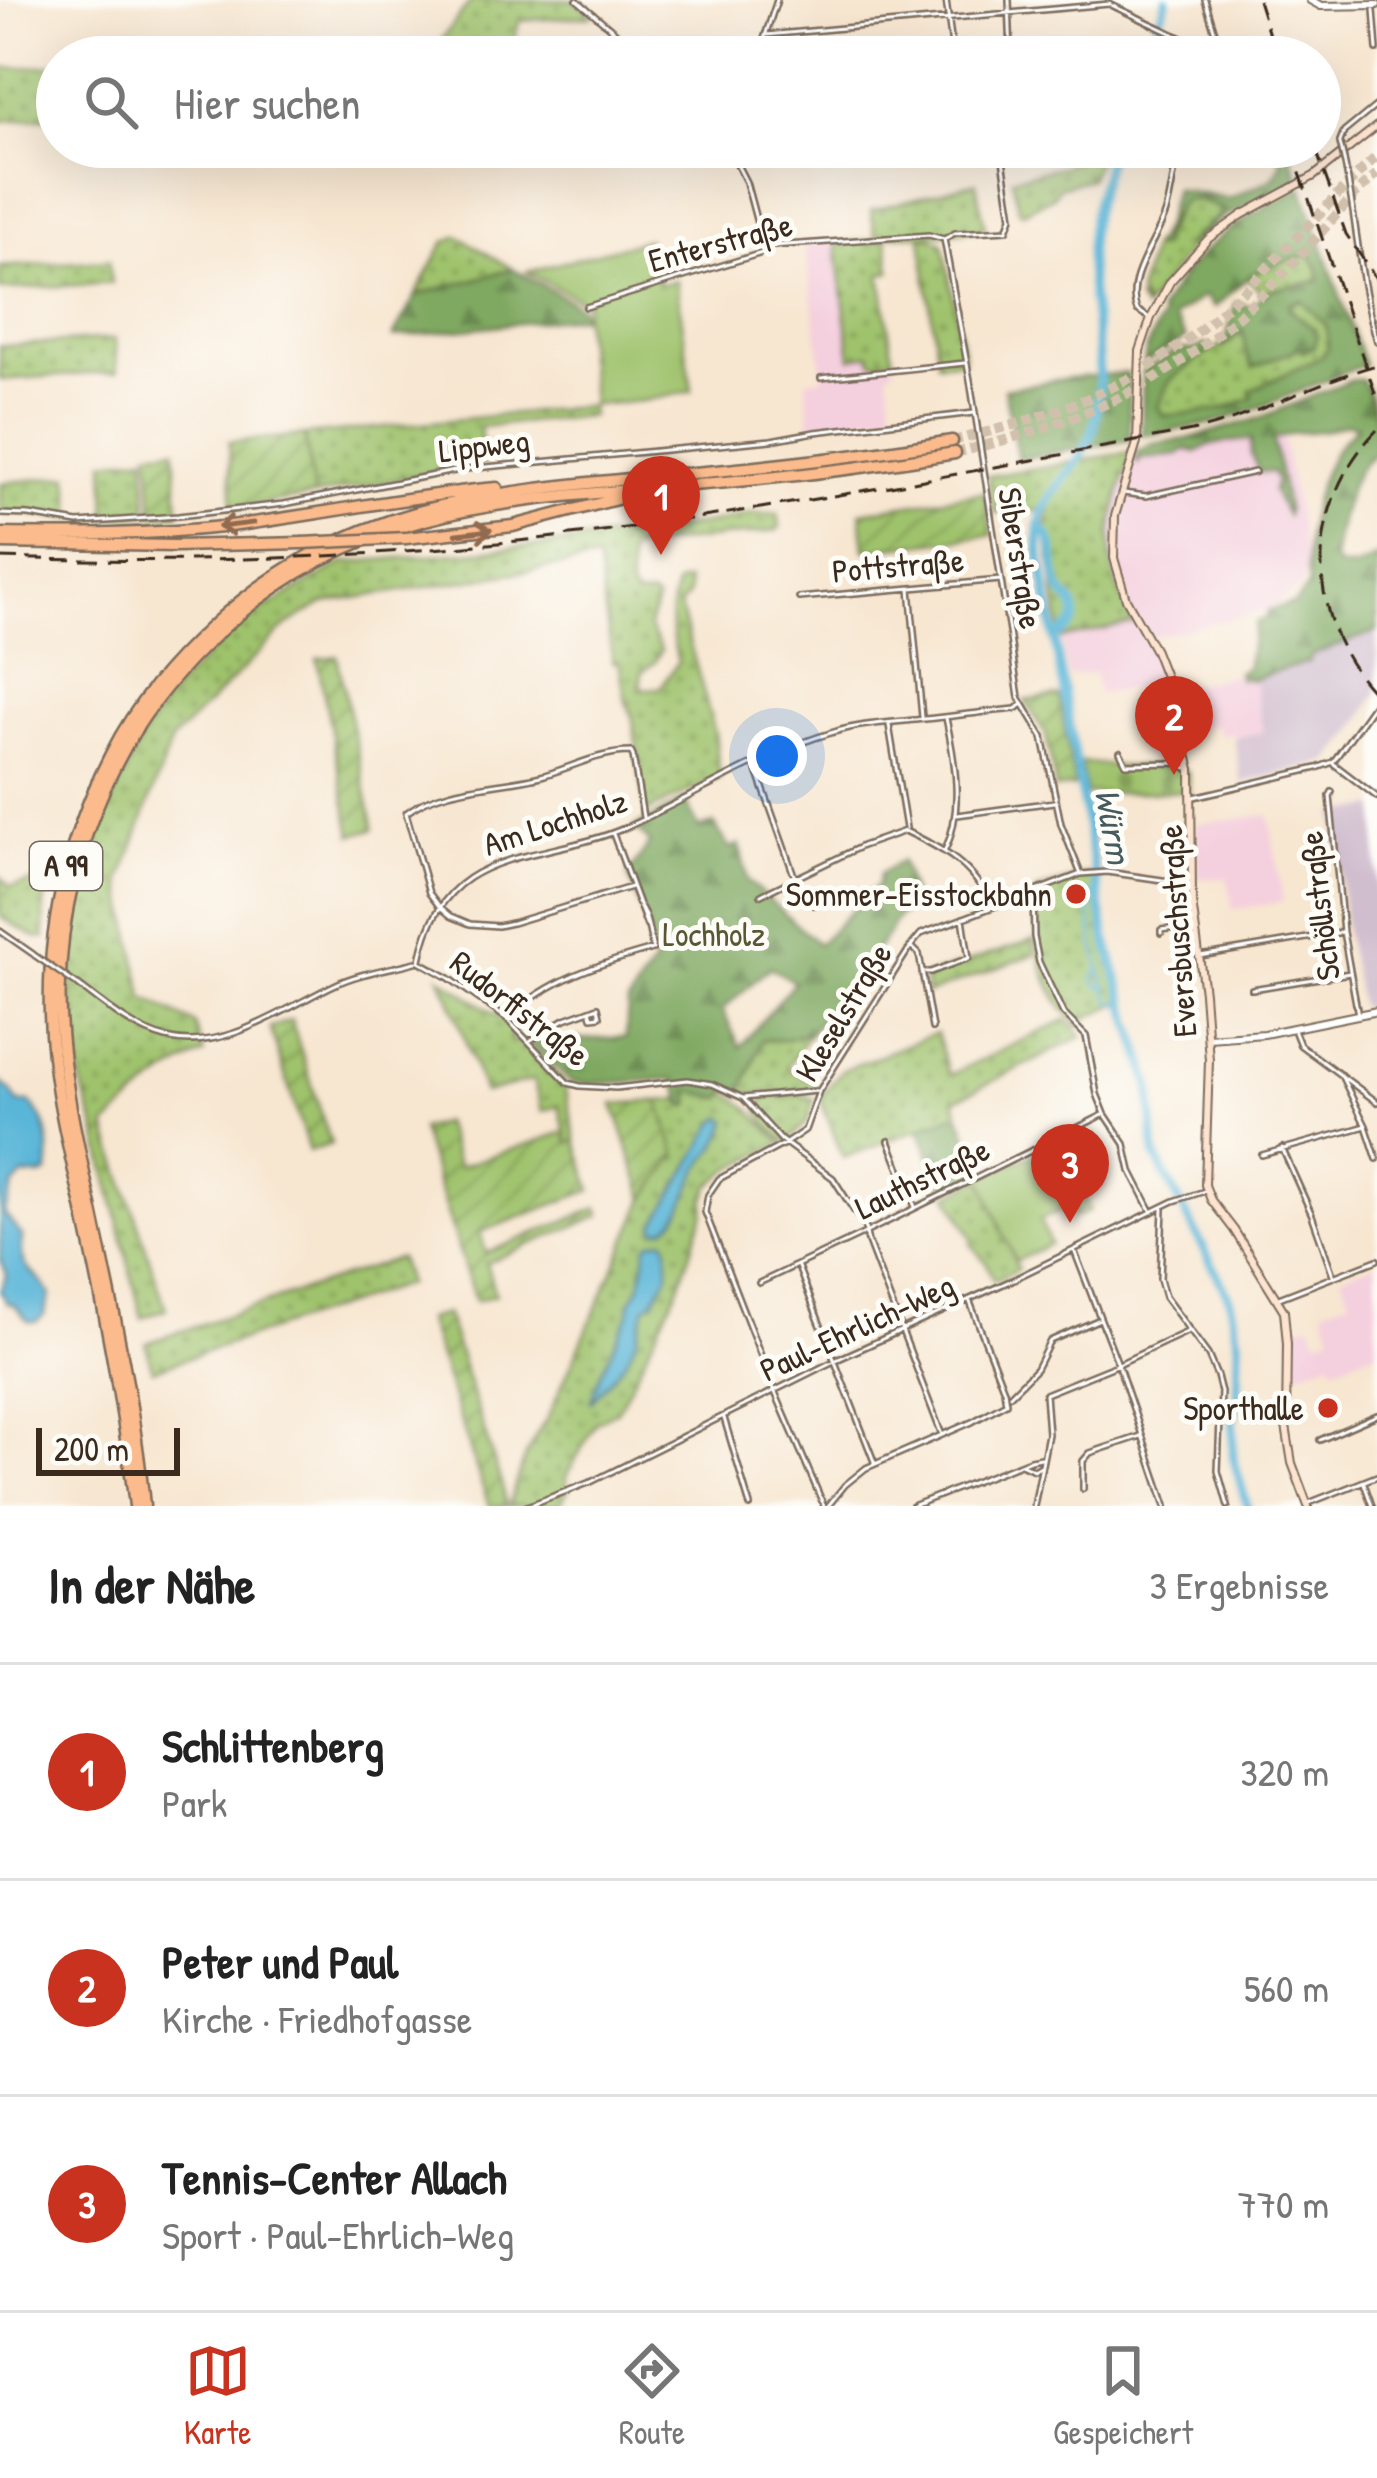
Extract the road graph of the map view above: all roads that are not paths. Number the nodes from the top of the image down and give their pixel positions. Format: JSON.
{"nodes":[{"id":1,"x":577,"y":0,"type":"edge"},
{"id":2,"x":778,"y":0,"type":"edge"},
{"id":3,"x":946,"y":0,"type":"edge"},
{"id":4,"x":1009,"y":0,"type":"edge"},
{"id":5,"x":1205,"y":0,"type":"edge"},
{"id":6,"x":1310,"y":0,"type":"edge"},
{"id":7,"x":1113,"y":2,"type":"edge"},
{"id":8,"x":1348,"y":2,"type":"edge"},
{"id":9,"x":1375,"y":5,"type":"edge"},
{"id":10,"x":1009,"y":13,"type":"junction"},
{"id":11,"x":948,"y":20,"type":"junction"},
{"id":12,"x":766,"y":35,"type":"joint"},
{"id":13,"x":620,"y":36,"type":"edge"},
{"id":14,"x":950,"y":36,"type":"edge"},
{"id":15,"x":1010,"y":36,"type":"edge"},
{"id":16,"x":1177,"y":36,"type":"edge"},
{"id":17,"x":1217,"y":36,"type":"edge"},
{"id":18,"x":1377,"y":50,"type":"edge"},
{"id":19,"x":1377,"y":105,"type":"edge"},
{"id":20,"x":1377,"y":126,"type":"edge"},
{"id":21,"x":1341,"y":140,"type":"edge"},
{"id":22,"x":1341,"y":147,"type":"edge"},
{"id":23,"x":1341,"y":155,"type":"edge"},
{"id":24,"x":739,"y":168,"type":"edge"},
{"id":25,"x":1005,"y":168,"type":"edge"},
{"id":26,"x":1175,"y":168,"type":"edge"},
{"id":27,"x":1324,"y":168,"type":"edge"},
{"id":28,"x":944,"y":239,"type":"junction"},
{"id":29,"x":772,"y":246,"type":"junction"},
{"id":30,"x":586,"y":307,"type":"dead end"},
{"id":31,"x":1151,"y":318,"type":"junction"},
{"id":32,"x":1377,"y":340,"type":"edge"},
{"id":33,"x":967,"y":363,"type":"junction"},
{"id":34,"x":821,"y":378,"type":"dead end"},
{"id":35,"x":974,"y":413,"type":"junction"},
{"id":36,"x":1255,"y":472,"type":"dead end"},
{"id":37,"x":666,"y":487,"type":"junction"},
{"id":38,"x":542,"y":488,"type":"junction"},
{"id":39,"x":1123,"y":493,"type":"junction"},
{"id":40,"x":0,"y":514,"type":"edge"},
{"id":41,"x":0,"y":534,"type":"edge"},
{"id":42,"x":0,"y":543,"type":"edge"},
{"id":43,"x":1001,"y":580,"type":"junction"},
{"id":44,"x":910,"y":588,"type":"junction"},
{"id":45,"x":799,"y":598,"type":"dead end"},
{"id":46,"x":1377,"y":700,"type":"edge"},
{"id":47,"x":1022,"y":705,"type":"junction"},
{"id":48,"x":946,"y":717,"type":"junction"},
{"id":49,"x":922,"y":720,"type":"junction"},
{"id":50,"x":889,"y":723,"type":"junction"},
{"id":51,"x":1120,"y":752,"type":"dead end"},
{"id":52,"x":1333,"y":762,"type":"junction"},
{"id":53,"x":754,"y":763,"type":"junction"},
{"id":54,"x":1191,"y":770,"type":"junction"},
{"id":55,"x":1332,"y":792,"type":"dead end"},
{"id":56,"x":1192,"y":797,"type":"junction"},
{"id":57,"x":1377,"y":797,"type":"edge"},
{"id":58,"x":1055,"y":802,"type":"junction"},
{"id":59,"x":955,"y":815,"type":"junction"},
{"id":60,"x":643,"y":818,"type":"junction"},
{"id":61,"x":905,"y":831,"type":"junction"},
{"id":62,"x":612,"y":833,"type":"junction"},
{"id":63,"x":944,"y":852,"type":"junction"},
{"id":64,"x":1081,"y":874,"type":"junction"},
{"id":65,"x":795,"y":878,"type":"junction"},
{"id":66,"x":1192,"y":884,"type":"junction"},
{"id":67,"x":631,"y":887,"type":"junction"},
{"id":68,"x":1033,"y":891,"type":"junction"},
{"id":69,"x":760,"y":895,"type":"dead end"},
{"id":70,"x":814,"y":905,"type":"dead end"},
{"id":71,"x":439,"y":906,"type":"junction"},
{"id":72,"x":991,"y":906,"type":"junction"},
{"id":73,"x":963,"y":916,"type":"junction"},
{"id":74,"x":1194,"y":926,"type":"junction"},
{"id":75,"x":0,"y":931,"type":"edge"},
{"id":76,"x":1343,"y":932,"type":"junction"},
{"id":77,"x":1161,"y":933,"type":"dead end"},
{"id":78,"x":911,"y":946,"type":"junction"},
{"id":79,"x":1198,"y":957,"type":"junction"},
{"id":80,"x":419,"y":962,"type":"junction"},
{"id":81,"x":922,"y":972,"type":"junction"},
{"id":82,"x":1350,"y":973,"type":"junction"},
{"id":83,"x":1252,"y":989,"type":"dead end"},
{"id":84,"x":590,"y":1010,"type":"dead end"},
{"id":85,"x":1377,"y":1011,"type":"edge"},
{"id":86,"x":1358,"y":1015,"type":"junction"},
{"id":87,"x":507,"y":1019,"type":"junction"},
{"id":88,"x":932,"y":1028,"type":"dead end"},
{"id":89,"x":1294,"y":1028,"type":"junction"},
{"id":90,"x":1208,"y":1038,"type":"junction"},
{"id":91,"x":529,"y":1041,"type":"junction"},
{"id":92,"x":1340,"y":1073,"type":"junction"},
{"id":93,"x":819,"y":1091,"type":"junction"},
{"id":94,"x":743,"y":1099,"type":"junction"},
{"id":95,"x":1377,"y":1102,"type":"edge"},
{"id":96,"x":1105,"y":1114,"type":"junction"},
{"id":97,"x":1366,"y":1126,"type":"junction"},
{"id":98,"x":890,"y":1142,"type":"dead end"},
{"id":99,"x":786,"y":1143,"type":"junction"},
{"id":100,"x":1282,"y":1148,"type":"junction"},
{"id":101,"x":1262,"y":1155,"type":"dead end"},
{"id":102,"x":1377,"y":1159,"type":"edge"},
{"id":103,"x":1206,"y":1190,"type":"junction"},
{"id":104,"x":1163,"y":1207,"type":"junction"},
{"id":105,"x":916,"y":1208,"type":"junction"},
{"id":106,"x":1152,"y":1212,"type":"junction"},
{"id":107,"x":867,"y":1232,"type":"junction"},
{"id":108,"x":1074,"y":1250,"type":"junction"},
{"id":109,"x":1377,"y":1260,"type":"edge"},
{"id":110,"x":797,"y":1265,"type":"junction"},
{"id":111,"x":1333,"y":1275,"type":"junction"},
{"id":112,"x":759,"y":1283,"type":"dead end"},
{"id":113,"x":1277,"y":1298,"type":"junction"},
{"id":114,"x":969,"y":1300,"type":"junction"},
{"id":115,"x":1101,"y":1318,"type":"junction"},
{"id":116,"x":1191,"y":1330,"type":"junction"},
{"id":117,"x":902,"y":1331,"type":"junction"},
{"id":118,"x":834,"y":1361,"type":"junction"},
{"id":119,"x":1118,"y":1364,"type":"junction"},
{"id":120,"x":775,"y":1393,"type":"junction"},
{"id":121,"x":1007,"y":1398,"type":"junction"},
{"id":122,"x":1377,"y":1415,"type":"edge"},
{"id":123,"x":723,"y":1417,"type":"junction"},
{"id":124,"x":941,"y":1435,"type":"junction"},
{"id":125,"x":1141,"y":1436,"type":"junction"},
{"id":126,"x":1320,"y":1440,"type":"dead end"},
{"id":127,"x":1043,"y":1458,"type":"junction"},
{"id":128,"x":1022,"y":1463,"type":"junction"},
{"id":129,"x":875,"y":1464,"type":"junction"},
{"id":130,"x":1042,"y":1466,"type":"junction"},
{"id":131,"x":1377,"y":1476,"type":"edge"},
{"id":132,"x":1364,"y":1481,"type":"junction"},
{"id":133,"x":1083,"y":1489,"type":"dead end"},
{"id":134,"x":1307,"y":1505,"type":"edge"},
{"id":135,"x":139,"y":1506,"type":"edge"},
{"id":136,"x":527,"y":1506,"type":"edge"},
{"id":137,"x":750,"y":1506,"type":"edge"},
{"id":138,"x":826,"y":1506,"type":"edge"},
{"id":139,"x":913,"y":1506,"type":"edge"},
{"id":140,"x":1034,"y":1506,"type":"edge"},
{"id":141,"x":1166,"y":1506,"type":"edge"},
{"id":142,"x":1228,"y":1506,"type":"edge"},
{"id":143,"x":1372,"y":1506,"type":"edge"}],
"edges":[{"from":1,"to":13,"type":"street"},
{"from":2,"to":12,"type":"street"},
{"from":3,"to":11,"type":"street"},
{"from":4,"to":10,"type":"street"},
{"from":5,"to":17,"type":"street"},
{"from":6,"to":8,"type":"street"},
{"from":7,"to":10,"type":"street"},
{"from":7,"to":16,"type":"street"},
{"from":8,"to":9,"type":"street"},
{"from":8,"to":9,"type":"street"},
{"from":9,"to":18,"type":"street"},
{"from":10,"to":11,"type":"street"},
{"from":10,"to":15,"type":"street"},
{"from":11,"to":12,"type":"street"},
{"from":11,"to":14,"type":"street"},
{"from":19,"to":21,"type":"street","bridge":true},
{"from":20,"to":23,"type":"main road"},
{"from":22,"to":32,"type":"street","bridge":true},
{"from":24,"to":29,"type":"street"},
{"from":25,"to":28,"type":"street","name":"Enterstraße"},
{"from":26,"to":31,"type":"street","name":"Eversbuschstraße"},
{"from":27,"to":31,"type":"main road"},
{"from":28,"to":29,"type":"street","name":"Enterstraße"},
{"from":28,"to":33,"type":"street","name":"Siberstraße"},
{"from":29,"to":30,"type":"street","name":"Enterstraße"},
{"from":31,"to":39,"type":"main road","name":"Eversbuschstraße"},
{"from":33,"to":34,"type":"street"},
{"from":33,"to":35,"type":"street","name":"Siberstraße"},
{"from":35,"to":40,"type":"street","name":"Lippweg"},
{"from":35,"to":43,"type":"street","name":"Siberstraße"},
{"from":36,"to":39,"type":"street"},
{"from":37,"to":38,"type":"highway","number":"A 99"},
{"from":42,"to":37,"type":"highway","number":"A 99","one_way":true,"bridge":true},
{"from":37,"to":135,"type":"highway","number":"A 99"},
{"from":38,"to":41,"type":"highway","number":"A 99","one_way":true},
{"from":38,"to":135,"type":"highway","number":"A 99"},
{"from":39,"to":54,"type":"main road","name":"Eversbuschstraße"},
{"from":43,"to":44,"type":"street","name":"Pottstraße"},
{"from":43,"to":47,"type":"street","name":"Siberstraße"},
{"from":44,"to":45,"type":"street","name":"Pottstraße"},
{"from":44,"to":49,"type":"street"},
{"from":46,"to":52,"type":"street"},
{"from":47,"to":48,"type":"street","name":"Am Lochholz"},
{"from":47,"to":58,"type":"street","name":"Siberstraße"},
{"from":48,"to":49,"type":"street","name":"Am Lochholz"},
{"from":48,"to":59,"type":"street"},
{"from":49,"to":50,"type":"street","name":"Am Lochholz"},
{"from":50,"to":53,"type":"street","name":"Am Lochholz"},
{"from":50,"to":61,"type":"street"},
{"from":51,"to":54,"type":"street"},
{"from":52,"to":56,"type":"street"},
{"from":52,"to":57,"type":"street"},
{"from":53,"to":60,"type":"street","name":"Am Lochholz"},
{"from":53,"to":65,"type":"street"},
{"from":54,"to":56,"type":"main road","name":"Eversbuschstraße"},
{"from":55,"to":76,"type":"street","name":"Schöllstraße"},
{"from":56,"to":66,"type":"main road","name":"Eversbuschstraße"},
{"from":58,"to":59,"type":"street"},
{"from":58,"to":64,"type":"street","name":"Siberstraße"},
{"from":59,"to":63,"type":"street"},
{"from":60,"to":62,"type":"street","name":"Am Lochholz"},
{"from":60,"to":71,"type":"street"},
{"from":61,"to":63,"type":"street"},
{"from":61,"to":65,"type":"street"},
{"from":62,"to":67,"type":"street"},
{"from":62,"to":71,"type":"street","name":"Am Lochholz"},
{"from":63,"to":72,"type":"street"},
{"from":64,"to":66,"type":"street","name":"Kleselstraße"},
{"from":64,"to":68,"type":"street","name":"Kleselstraße"},
{"from":65,"to":69,"type":"street"},
{"from":65,"to":70,"type":"street"},
{"from":66,"to":74,"type":"main road","name":"Eversbuschstraße"},
{"from":67,"to":71,"type":"street"},
{"from":67,"to":87,"type":"street"},
{"from":68,"to":72,"type":"street","name":"Kleselstraße"},
{"from":68,"to":96,"type":"street"},
{"from":71,"to":80,"type":"street"},
{"from":72,"to":73,"type":"street","name":"Kleselstraße"},
{"from":73,"to":78,"type":"street","name":"Kleselstraße"},
{"from":73,"to":81,"type":"street"},
{"from":74,"to":77,"type":"street"},
{"from":74,"to":79,"type":"main road","name":"Eversbuschstraße"},
{"from":75,"to":80,"type":"street","bridge":true},
{"from":76,"to":79,"type":"street"},
{"from":76,"to":82,"type":"street","name":"Schöllstraße"},
{"from":78,"to":81,"type":"street"},
{"from":78,"to":93,"type":"street","name":"Kleselstraße"},
{"from":79,"to":90,"type":"main road","name":"Eversbuschstraße"},
{"from":80,"to":87,"type":"street","name":"Rudorffstraße"},
{"from":81,"to":88,"type":"street"},
{"from":82,"to":83,"type":"street"},
{"from":82,"to":86,"type":"street","name":"Schöllstraße"},
{"from":84,"to":91,"type":"street"},
{"from":85,"to":86,"type":"street"},
{"from":86,"to":89,"type":"street"},
{"from":87,"to":91,"type":"street","name":"Rudorffstraße"},
{"from":89,"to":90,"type":"street"},
{"from":89,"to":92,"type":"street"},
{"from":90,"to":103,"type":"main road","name":"Eversbuschstraße"},
{"from":91,"to":94,"type":"street","name":"Rudorffstraße"},
{"from":92,"to":95,"type":"street"},
{"from":92,"to":97,"type":"street"},
{"from":93,"to":94,"type":"street"},
{"from":93,"to":99,"type":"street","name":"Kleselstraße"},
{"from":94,"to":99,"type":"street","name":"Rudorffstraße"},
{"from":96,"to":105,"type":"street","name":"Lauthstraße"},
{"from":96,"to":106,"type":"street"},
{"from":97,"to":100,"type":"street"},
{"from":97,"to":102,"type":"street"},
{"from":98,"to":105,"type":"street"},
{"from":99,"to":107,"type":"street","name":"Rudorffstraße"},
{"from":99,"to":120,"type":"street","name":"Kleselstraße"},
{"from":100,"to":101,"type":"street"},
{"from":100,"to":111,"type":"street"},
{"from":103,"to":104,"type":"street","name":"Paul-Ehrlich-Weg"},
{"from":103,"to":113,"type":"main road"},
{"from":104,"to":106,"type":"street","name":"Paul-Ehrlich-Weg"},
{"from":104,"to":116,"type":"street"},
{"from":105,"to":107,"type":"street","name":"Lauthstraße"},
{"from":106,"to":108,"type":"street","name":"Paul-Ehrlich-Weg"},
{"from":107,"to":110,"type":"street","name":"Lauthstraße"},
{"from":107,"to":117,"type":"street","name":"Rudorffstraße"},
{"from":108,"to":114,"type":"street","name":"Paul-Ehrlich-Weg"},
{"from":108,"to":115,"type":"street"},
{"from":109,"to":111,"type":"street"},
{"from":110,"to":112,"type":"street","name":"Lauthstraße"},
{"from":110,"to":118,"type":"street"},
{"from":111,"to":113,"type":"street"},
{"from":113,"to":134,"type":"main road"},
{"from":114,"to":117,"type":"street","name":"Paul-Ehrlich-Weg"},
{"from":114,"to":121,"type":"street"},
{"from":115,"to":119,"type":"street"},
{"from":115,"to":121,"type":"street"},
{"from":116,"to":119,"type":"street"},
{"from":116,"to":142,"type":"street"},
{"from":117,"to":118,"type":"street","name":"Paul-Ehrlich-Weg"},
{"from":117,"to":124,"type":"street","name":"Rudorffstraße"},
{"from":118,"to":120,"type":"street","name":"Paul-Ehrlich-Weg"},
{"from":118,"to":129,"type":"street"},
{"from":119,"to":125,"type":"street"},
{"from":119,"to":127,"type":"street"},
{"from":120,"to":123,"type":"street","name":"Paul-Ehrlich-Weg"},
{"from":120,"to":138,"type":"street"},
{"from":121,"to":124,"type":"street"},
{"from":122,"to":126,"type":"street"},
{"from":123,"to":136,"type":"street","name":"Paul-Ehrlich-Weg"},
{"from":123,"to":137,"type":"street"},
{"from":124,"to":129,"type":"street"},
{"from":125,"to":133,"type":"street"},
{"from":125,"to":141,"type":"street"},
{"from":127,"to":128,"type":"street"},
{"from":127,"to":130,"type":"street"},
{"from":128,"to":130,"type":"street"},
{"from":128,"to":139,"type":"street"},
{"from":129,"to":138,"type":"street"},
{"from":130,"to":140,"type":"street"},
{"from":131,"to":132,"type":"street"},
{"from":132,"to":134,"type":"street"},
{"from":132,"to":143,"type":"street"}]}
